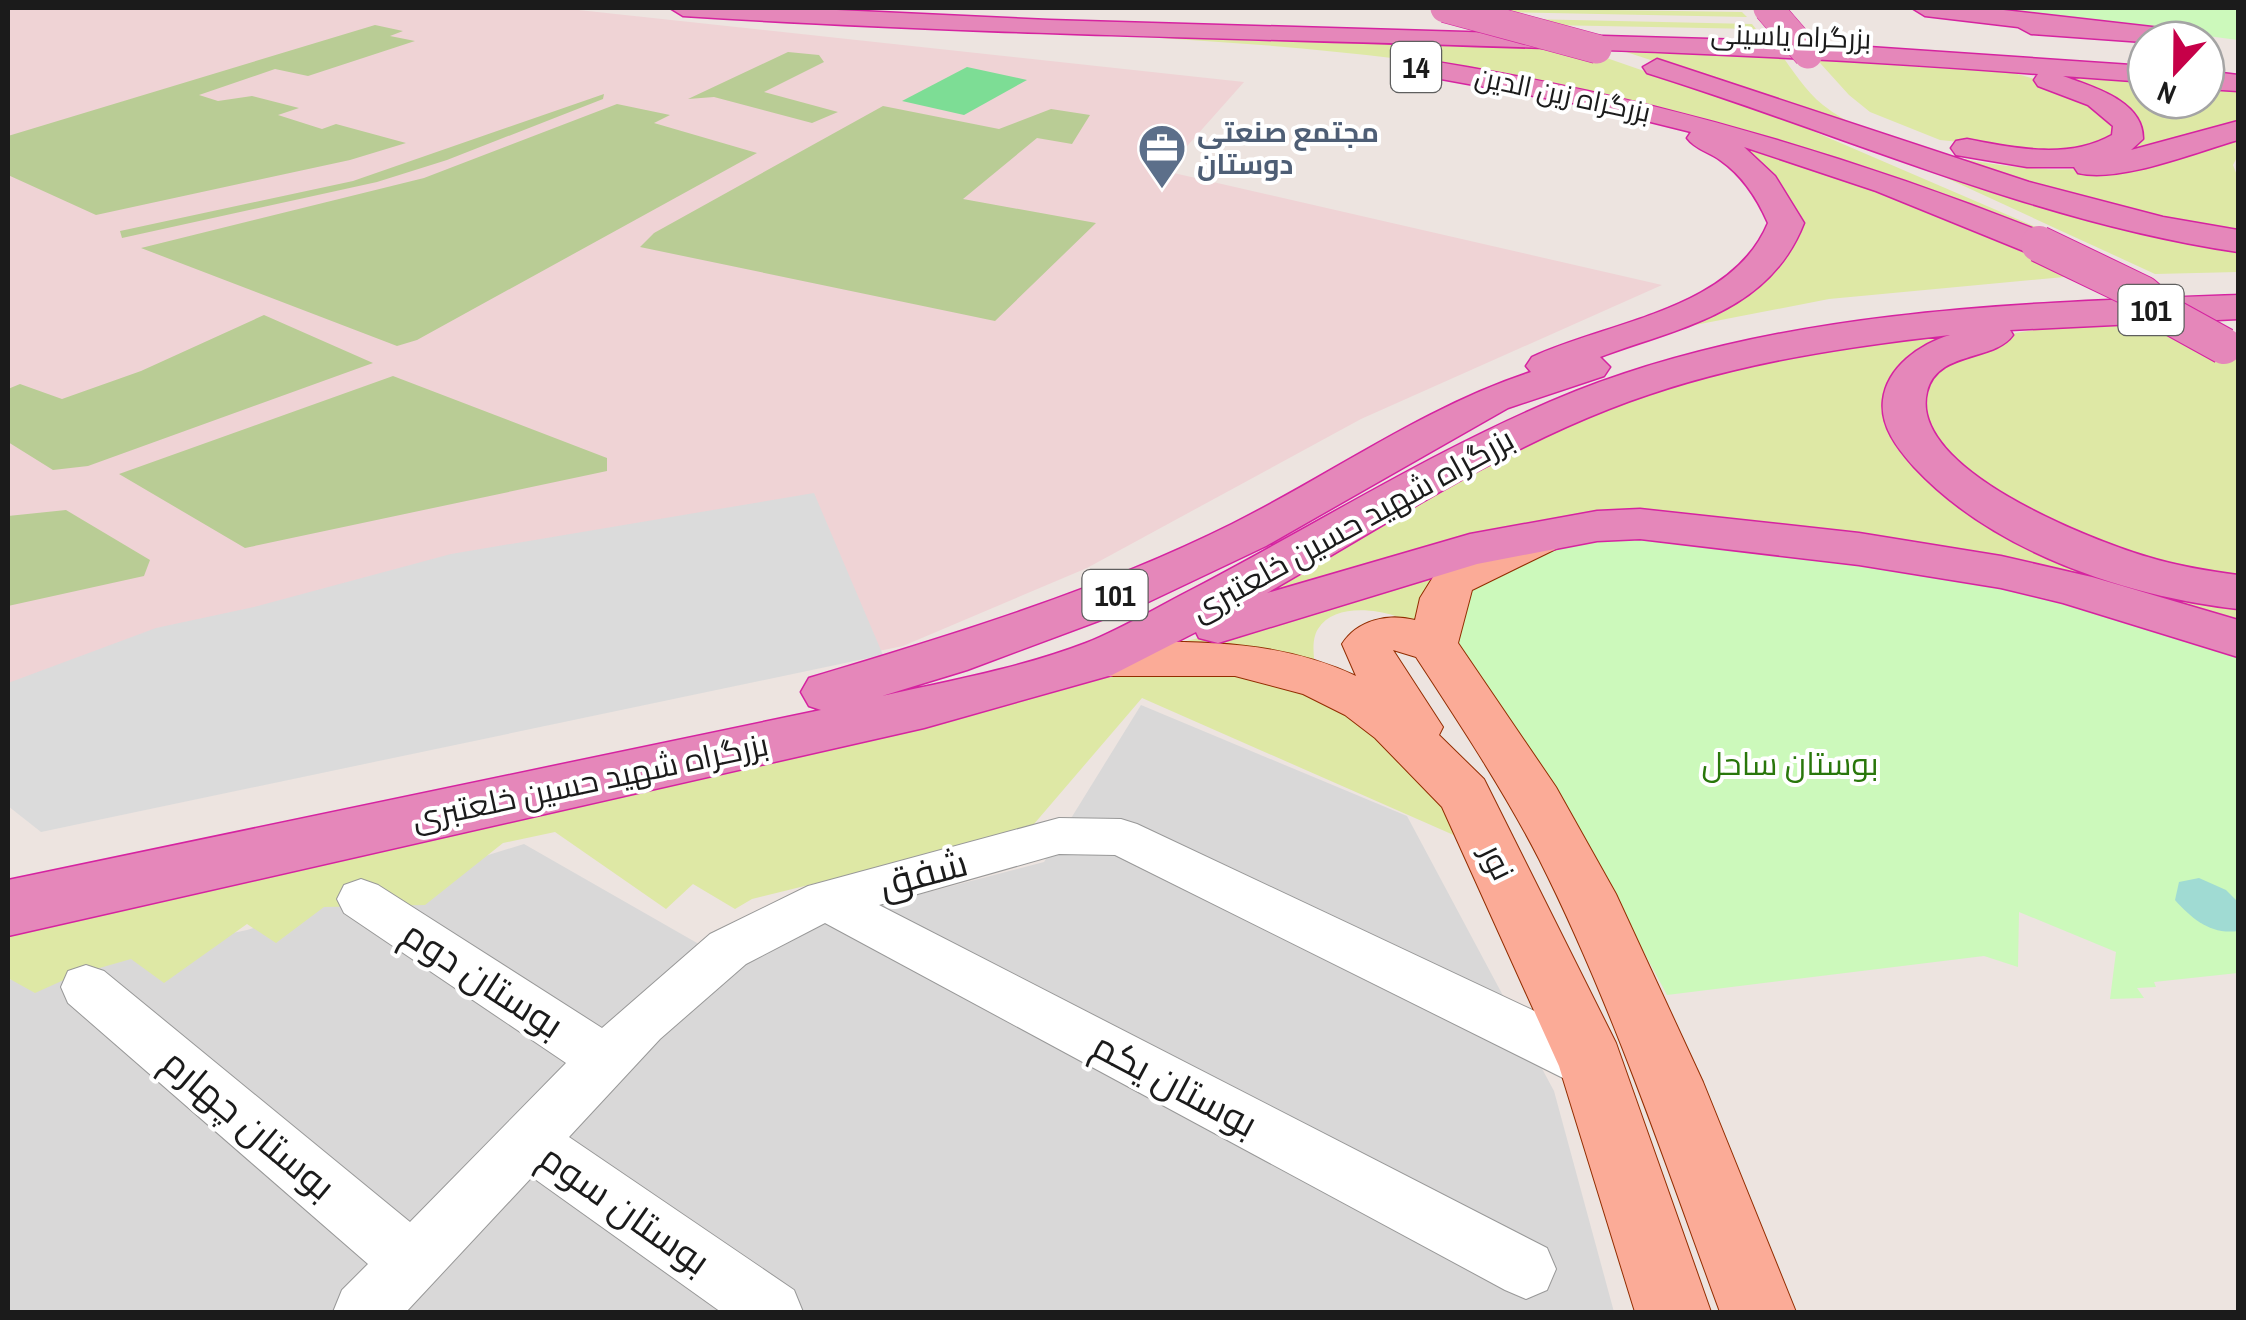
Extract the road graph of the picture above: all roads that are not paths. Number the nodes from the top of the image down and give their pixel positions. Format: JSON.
{"nodes":[{"id":1,"x":683,"y":8,"type":"edge"},
{"id":2,"x":896,"y":8,"type":"edge"},
{"id":3,"x":1182,"y":8,"type":"edge"},
{"id":4,"x":1444,"y":8,"type":"edge"},
{"id":5,"x":1752,"y":12,"type":"edge"},
{"id":6,"x":768,"y":14,"type":"junction"},
{"id":7,"x":1916,"y":14,"type":"edge"},
{"id":8,"x":1569,"y":16,"type":"dead end"},
{"id":9,"x":1821,"y":19,"type":"dead end"},
{"id":10,"x":2126,"y":44,"type":"edge"},
{"id":11,"x":2126,"y":46,"type":"edge"},
{"id":12,"x":1797,"y":53,"type":"junction"},
{"id":13,"x":1947,"y":57,"type":"junction"},
{"id":14,"x":1657,"y":67,"type":"junction"},
{"id":15,"x":2126,"y":72,"type":"edge"},
{"id":16,"x":1601,"y":101,"type":"junction"},
{"id":17,"x":2238,"y":130,"type":"edge"},
{"id":18,"x":2238,"y":241,"type":"edge"},
{"id":19,"x":2238,"y":282,"type":"edge"},
{"id":20,"x":2238,"y":307,"type":"edge"},
{"id":21,"x":2063,"y":314,"type":"junction"},
{"id":22,"x":2235,"y":341,"type":"edge"},
{"id":23,"x":1493,"y":398,"type":"junction"},
{"id":24,"x":1553,"y":532,"type":"junction"},
{"id":25,"x":2238,"y":592,"type":"edge"},
{"id":26,"x":2238,"y":640,"type":"edge"},
{"id":27,"x":1434,"y":645,"type":"junction"},
{"id":28,"x":1100,"y":659,"type":"junction"},
{"id":29,"x":1464,"y":794,"type":"junction"},
{"id":30,"x":8,"y":876,"type":"edge"},
{"id":31,"x":361,"y":899,"type":"dead end"},
{"id":32,"x":825,"y":900,"type":"junction"},
{"id":33,"x":8,"y":908,"type":"edge"},
{"id":34,"x":86,"y":987,"type":"dead end"},
{"id":35,"x":606,"y":1060,"type":"junction"},
{"id":36,"x":1663,"y":1064,"type":"junction"},
{"id":37,"x":1592,"y":1065,"type":"junction"},
{"id":38,"x":528,"y":1141,"type":"junction"},
{"id":39,"x":412,"y":1262,"type":"junction"},
{"id":40,"x":1526,"y":1269,"type":"dead end"},
{"id":41,"x":364,"y":1312,"type":"edge"},
{"id":42,"x":772,"y":1312,"type":"edge"},
{"id":43,"x":1672,"y":1312,"type":"edge"},
{"id":44,"x":1758,"y":1312,"type":"edge"}],
"edges":[{"from":1,"to":6,"type":"highway"},
{"from":2,"to":11,"type":"highway","name":"بزرگراه یاسینی"},
{"from":3,"to":8,"type":"highway"},
{"from":4,"to":14,"type":"highway","name":"بزرگراه زین الدین","number":"14","bridge":true},
{"from":5,"to":9,"type":"highway","name":"بزرگراه یاسینی"},
{"from":5,"to":12,"type":"highway","bridge":true},
{"from":6,"to":13,"type":"highway"},
{"from":6,"to":16,"type":"highway","name":"بزرگراه زین الدین","number":"14"},
{"from":7,"to":10,"type":"highway","name":"بزرگراه یاسینی"},
{"from":12,"to":13,"type":"highway"},
{"from":12,"to":17,"type":"highway"},
{"from":13,"to":15,"type":"highway"},
{"from":14,"to":18,"type":"highway"},
{"from":14,"to":22,"type":"highway","name":"بزرگراه زین الدین","number":"14"},
{"from":16,"to":22,"type":"highway","name":"بزرگراه زین الدین","number":"14","bridge":true},
{"from":16,"to":23,"type":"highway"},
{"from":19,"to":23,"type":"highway","name":"بزرگراه شهید حسین خلعتبری","number":"101"},
{"from":20,"to":21,"type":"highway","name":"بزرگراه شهید حسین خلعتبری","number":"101"},
{"from":21,"to":25,"type":"highway"},
{"from":21,"to":28,"type":"highway","name":"بزرگراه شهید حسین خلعتبری","number":"101"},
{"from":23,"to":30,"type":"highway","name":"بزرگراه شهید حسین خلعتبری","number":"101"},
{"from":24,"to":26,"type":"highway"},
{"from":24,"to":27,"type":"main road"},
{"from":24,"to":28,"type":"highway"},
{"from":27,"to":29,"type":"main road"},
{"from":27,"to":36,"type":"main road","name":"نور"},
{"from":28,"to":29,"type":"main road","name":"نور"},
{"from":28,"to":33,"type":"highway","name":"بزرگراه شهید حسین خلعتبری","number":"101"},
{"from":29,"to":37,"type":"main road","name":"نور"},
{"from":31,"to":35,"type":"street","name":"بوستان دوم"},
{"from":32,"to":35,"type":"street","name":"شفق"},
{"from":32,"to":37,"type":"street","name":"شفق"},
{"from":32,"to":40,"type":"street","name":"بوستان یکم"},
{"from":34,"to":39,"type":"street","name":"بوستان چهارم"},
{"from":35,"to":38,"type":"street","name":"شفق"},
{"from":36,"to":37,"type":"main road"},
{"from":36,"to":44,"type":"main road","name":"نور"},
{"from":37,"to":43,"type":"main road","name":"نور"},
{"from":38,"to":39,"type":"street","name":"شفق"},
{"from":38,"to":42,"type":"street","name":"بوستان سوم"},
{"from":39,"to":41,"type":"street","name":"شفق"}]}
